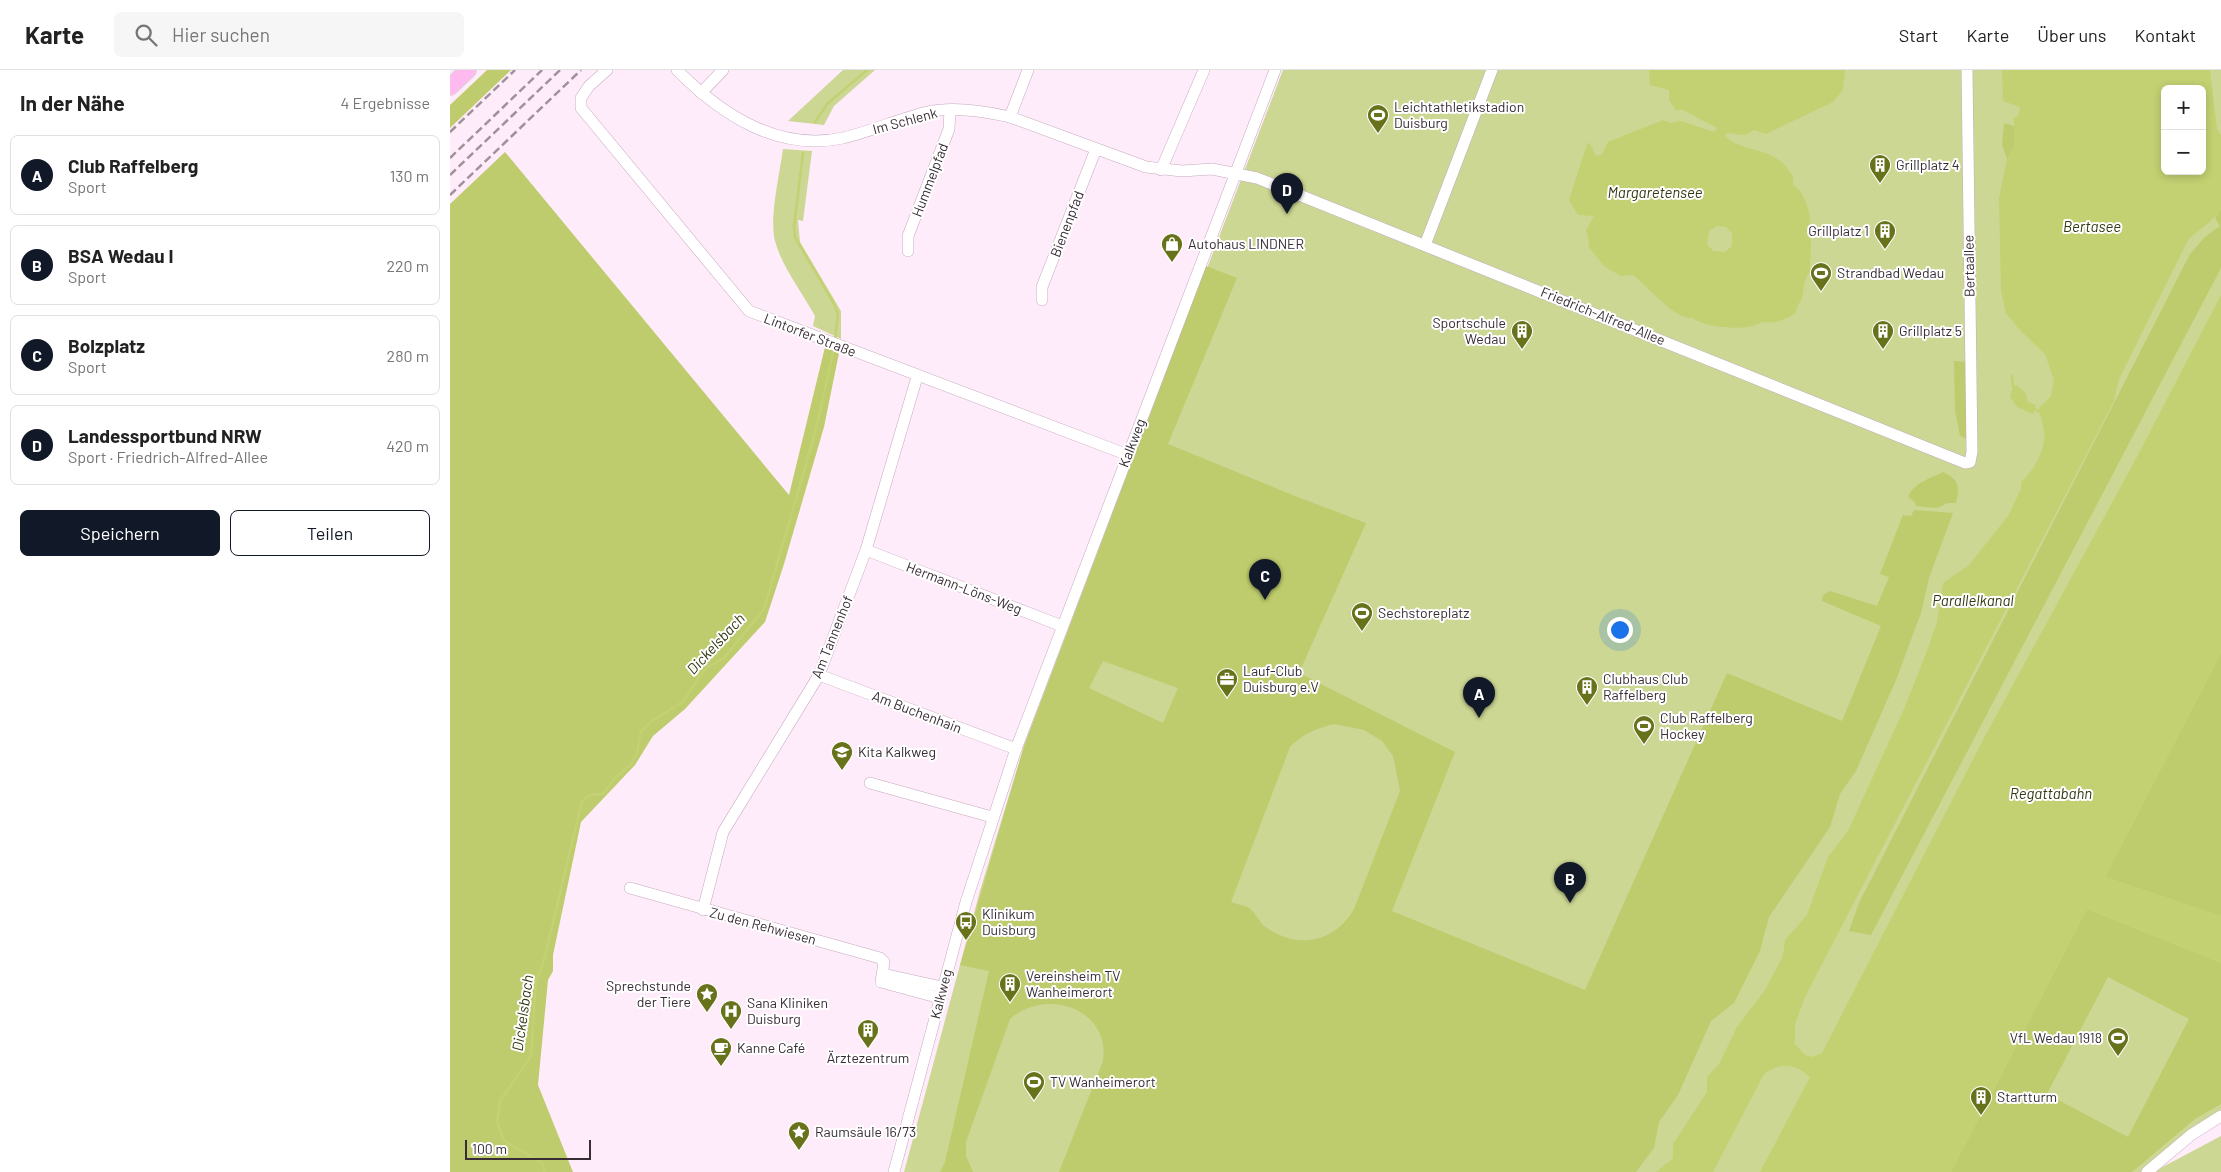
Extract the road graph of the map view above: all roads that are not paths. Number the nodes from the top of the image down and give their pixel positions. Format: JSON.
{"nodes":[{"id":1,"x":468,"y":70,"type":"edge"},
{"id":2,"x":607,"y":70,"type":"edge"},
{"id":3,"x":677,"y":70,"type":"edge"},
{"id":4,"x":723,"y":70,"type":"edge"},
{"id":5,"x":1028,"y":70,"type":"edge"},
{"id":6,"x":1204,"y":70,"type":"edge"},
{"id":7,"x":1275,"y":70,"type":"edge"},
{"id":8,"x":1492,"y":70,"type":"edge"},
{"id":9,"x":1967,"y":70,"type":"edge"},
{"id":10,"x":450,"y":87,"type":"edge"},
{"id":11,"x":701,"y":93,"type":"junction"},
{"id":12,"x":950,"y":110,"type":"junction"},
{"id":13,"x":1010,"y":117,"type":"junction"},
{"id":14,"x":1096,"y":149,"type":"junction"},
{"id":15,"x":1162,"y":170,"type":"junction"},
{"id":16,"x":1235,"y":173,"type":"junction"},
{"id":17,"x":1424,"y":245,"type":"junction"},
{"id":18,"x":908,"y":251,"type":"dead end"},
{"id":19,"x":1042,"y":300,"type":"dead end"},
{"id":20,"x":917,"y":377,"type":"junction"},
{"id":21,"x":1128,"y":455,"type":"junction"},
{"id":22,"x":1970,"y":462,"type":"joint"},
{"id":23,"x":866,"y":550,"type":"junction"},
{"id":24,"x":1062,"y":626,"type":"junction"},
{"id":25,"x":819,"y":675,"type":"junction"},
{"id":26,"x":1016,"y":749,"type":"junction"},
{"id":27,"x":870,"y":783,"type":"dead end"},
{"id":28,"x":992,"y":818,"type":"junction"},
{"id":29,"x":630,"y":888,"type":"dead end"},
{"id":30,"x":703,"y":910,"type":"junction"},
{"id":31,"x":941,"y":993,"type":"junction"},
{"id":32,"x":2221,"y":1116,"type":"edge"},
{"id":33,"x":894,"y":1172,"type":"edge"},
{"id":34,"x":2147,"y":1172,"type":"edge"}],
"edges":[{"from":1,"to":10,"type":"highway"},
{"from":2,"to":20,"type":"street","name":"Lintorfer Straße"},
{"from":3,"to":11,"type":"street","name":"Im Schlenk"},
{"from":4,"to":11,"type":"street"},
{"from":5,"to":13,"type":"street"},
{"from":6,"to":15,"type":"street"},
{"from":7,"to":16,"type":"street","name":"Kalkweg"},
{"from":8,"to":17,"type":"street"},
{"from":9,"to":22,"type":"street","name":"Bertaallee"},
{"from":11,"to":12,"type":"street","name":"Im Schlenk"},
{"from":12,"to":13,"type":"street","name":"Im Schlenk"},
{"from":12,"to":18,"type":"street","name":"Hummelpfad"},
{"from":13,"to":14,"type":"street","name":"Im Schlenk"},
{"from":14,"to":15,"type":"street","name":"Im Schlenk"},
{"from":14,"to":19,"type":"street","name":"Bienenpfad"},
{"from":15,"to":16,"type":"street","name":"Im Schlenk"},
{"from":16,"to":17,"type":"street","name":"Friedrich-Alfred-Allee"},
{"from":16,"to":21,"type":"street","name":"Kalkweg"},
{"from":17,"to":22,"type":"street","name":"Friedrich-Alfred-Allee"},
{"from":20,"to":21,"type":"street","name":"Lintorfer Straße"},
{"from":20,"to":23,"type":"street","name":"Am Tannenhof"},
{"from":21,"to":24,"type":"street","name":"Kalkweg"},
{"from":23,"to":24,"type":"street","name":"Hermann-Löns-Weg"},
{"from":23,"to":25,"type":"street","name":"Am Tannenhof"},
{"from":24,"to":26,"type":"street","name":"Kalkweg"},
{"from":25,"to":26,"type":"street","name":"Am Buchenhain"},
{"from":25,"to":30,"type":"street","name":"Am Tannenhof"},
{"from":26,"to":28,"type":"street","name":"Kalkweg"},
{"from":27,"to":28,"type":"street"},
{"from":28,"to":31,"type":"street","name":"Kalkweg"},
{"from":29,"to":30,"type":"street","name":"Zu den Rehwiesen"},
{"from":30,"to":31,"type":"street","name":"Zu den Rehwiesen"},
{"from":31,"to":33,"type":"street","name":"Kalkweg"},
{"from":32,"to":34,"type":"street"}]}
